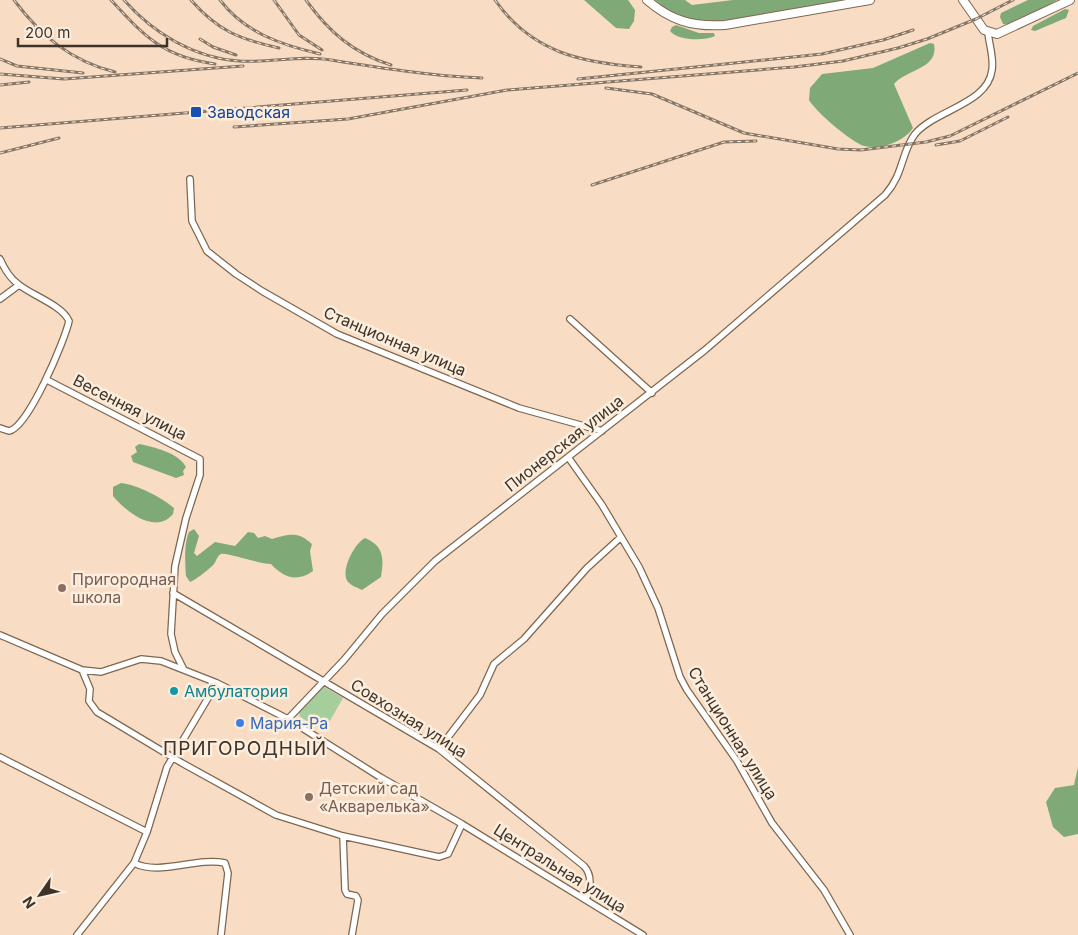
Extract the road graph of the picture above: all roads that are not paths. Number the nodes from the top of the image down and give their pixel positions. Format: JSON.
{"nodes":[{"id":1,"x":647,"y":0,"type":"edge"},
{"id":2,"x":870,"y":0,"type":"edge"},
{"id":3,"x":963,"y":0,"type":"edge"},
{"id":4,"x":1070,"y":0,"type":"edge"},
{"id":5,"x":988,"y":32,"type":"junction"},
{"id":6,"x":190,"y":179,"type":"dead end"},
{"id":7,"x":0,"y":259,"type":"edge"},
{"id":8,"x":19,"y":285,"type":"junction"},
{"id":9,"x":0,"y":299,"type":"edge"},
{"id":10,"x":570,"y":320,"type":"dead end"},
{"id":11,"x":46,"y":380,"type":"junction"},
{"id":12,"x":652,"y":393,"type":"junction"},
{"id":13,"x":0,"y":428,"type":"edge"},
{"id":14,"x":602,"y":431,"type":"junction"},
{"id":15,"x":568,"y":457,"type":"junction"},
{"id":16,"x":622,"y":537,"type":"junction"},
{"id":17,"x":173,"y":594,"type":"junction"},
{"id":18,"x":0,"y":635,"type":"edge"},
{"id":19,"x":183,"y":668,"type":"junction"},
{"id":20,"x":82,"y":670,"type":"junction"},
{"id":21,"x":322,"y":681,"type":"junction"},
{"id":22,"x":217,"y":683,"type":"junction"},
{"id":23,"x":288,"y":718,"type":"junction"},
{"id":24,"x":439,"y":749,"type":"junction"},
{"id":25,"x":172,"y":756,"type":"junction"},
{"id":26,"x":0,"y":758,"type":"edge"},
{"id":27,"x":462,"y":824,"type":"junction"},
{"id":28,"x":147,"y":832,"type":"junction"},
{"id":29,"x":343,"y":836,"type":"junction"},
{"id":30,"x":134,"y":863,"type":"junction"},
{"id":31,"x":586,"y":900,"type":"junction"},
{"id":32,"x":77,"y":935,"type":"edge"},
{"id":33,"x":220,"y":935,"type":"edge"},
{"id":34,"x":352,"y":935,"type":"edge"},
{"id":35,"x":643,"y":935,"type":"edge"},
{"id":36,"x":850,"y":935,"type":"edge"}],
"edges":[{"from":1,"to":2,"type":"main road"},
{"from":3,"to":5,"type":"main road"},
{"from":4,"to":5,"type":"main road"},
{"from":5,"to":12,"type":"street","name":"Пионерская улица"},
{"from":6,"to":14,"type":"street","name":"Станционная улица"},
{"from":7,"to":8,"type":"street"},
{"from":8,"to":9,"type":"street"},
{"from":8,"to":11,"type":"street"},
{"from":10,"to":12,"type":"street"},
{"from":11,"to":13,"type":"street"},
{"from":11,"to":17,"type":"street","name":"Весенняя улица"},
{"from":12,"to":14,"type":"street","name":"Пионерская улица"},
{"from":14,"to":15,"type":"street","name":"Пионерская улица"},
{"from":15,"to":16,"type":"street","name":"Станционная улица"},
{"from":15,"to":21,"type":"street","name":"Пионерская улица"},
{"from":16,"to":24,"type":"street"},
{"from":16,"to":36,"type":"street","name":"Станционная улица"},
{"from":17,"to":19,"type":"street"},
{"from":17,"to":21,"type":"street","name":"Совхозная улица"},
{"from":18,"to":20,"type":"street","name":"Центральная улица"},
{"from":19,"to":20,"type":"street","name":"Центральная улица"},
{"from":19,"to":22,"type":"street","name":"Центральная улица"},
{"from":20,"to":25,"type":"street"},
{"from":21,"to":23,"type":"street","name":"Пионерская улица"},
{"from":21,"to":24,"type":"street","name":"Совхозная улица"},
{"from":22,"to":23,"type":"street","name":"Центральная улица"},
{"from":22,"to":25,"type":"street"},
{"from":23,"to":27,"type":"street","name":"Центральная улица"},
{"from":24,"to":31,"type":"street","name":"Совхозная улица"},
{"from":25,"to":28,"type":"street"},
{"from":25,"to":29,"type":"street"},
{"from":26,"to":28,"type":"street"},
{"from":27,"to":29,"type":"street"},
{"from":27,"to":31,"type":"street","name":"Центральная улица"},
{"from":28,"to":30,"type":"street"},
{"from":29,"to":34,"type":"street"},
{"from":30,"to":32,"type":"street"},
{"from":30,"to":33,"type":"street"},
{"from":31,"to":35,"type":"street","name":"Центральная улица"}]}
